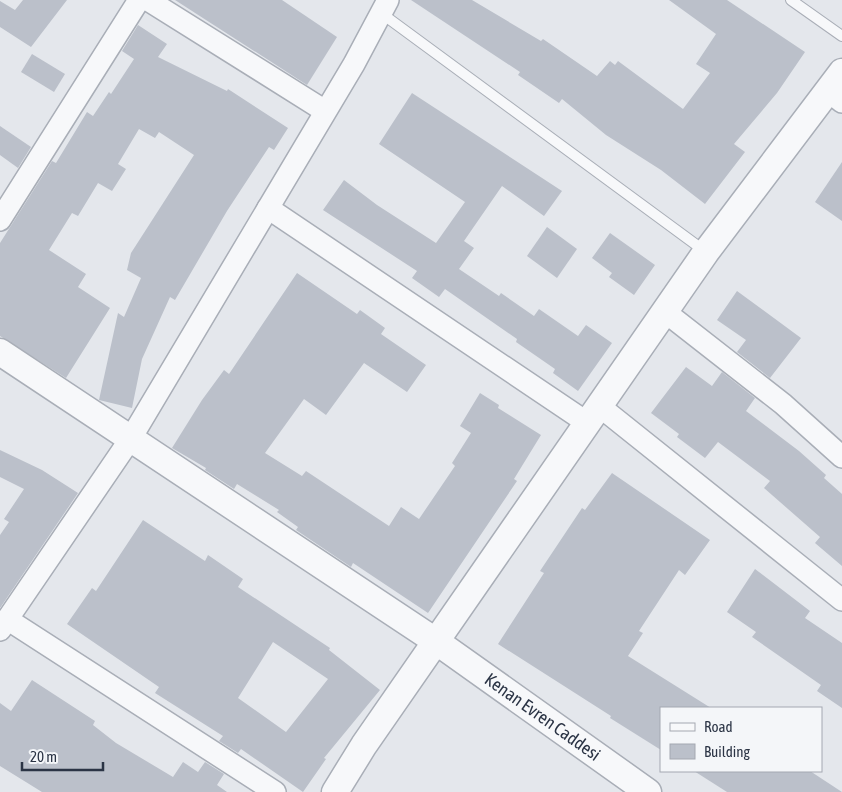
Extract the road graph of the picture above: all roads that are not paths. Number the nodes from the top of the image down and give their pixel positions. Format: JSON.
{"nodes":[{"id":1,"x":139,"y":0,"type":"edge"},
{"id":2,"x":148,"y":0,"type":"edge"},
{"id":3,"x":791,"y":0,"type":"edge"},
{"id":4,"x":384,"y":6,"type":"edge"},
{"id":5,"x":842,"y":36,"type":"edge"},
{"id":6,"x":837,"y":89,"type":"edge"},
{"id":7,"x":325,"y":111,"type":"junction"},
{"id":8,"x":268,"y":208,"type":"junction"},
{"id":9,"x":0,"y":220,"type":"edge"},
{"id":10,"x":706,"y":252,"type":"junction"},
{"id":11,"x":664,"y":311,"type":"junction"},
{"id":12,"x":0,"y":352,"type":"edge"},
{"id":13,"x":592,"y":414,"type":"junction"},
{"id":14,"x":131,"y":438,"type":"junction"},
{"id":15,"x":842,"y":457,"type":"edge"},
{"id":16,"x":842,"y":600,"type":"edge"},
{"id":17,"x":3,"y":624,"type":"edge"},
{"id":18,"x":437,"y":642,"type":"junction"},
{"id":19,"x":275,"y":792,"type":"edge"},
{"id":20,"x":336,"y":792,"type":"edge"},
{"id":21,"x":648,"y":792,"type":"edge"}],
"edges":[{"from":1,"to":9,"type":"street"},
{"from":2,"to":7,"type":"street"},
{"from":3,"to":5,"type":"lane"},
{"from":4,"to":7,"type":"street"},
{"from":4,"to":10,"type":"lane"},
{"from":6,"to":10,"type":"street"},
{"from":7,"to":8,"type":"street"},
{"from":8,"to":13,"type":"street"},
{"from":8,"to":14,"type":"street"},
{"from":10,"to":11,"type":"street"},
{"from":11,"to":13,"type":"street"},
{"from":11,"to":15,"type":"street"},
{"from":12,"to":14,"type":"street","name":"Kenan Evren Caddesi"},
{"from":13,"to":16,"type":"street"},
{"from":13,"to":18,"type":"street"},
{"from":14,"to":17,"type":"street"},
{"from":14,"to":18,"type":"street","name":"Kenan Evren Caddesi"},
{"from":17,"to":19,"type":"street"},
{"from":18,"to":20,"type":"street"},
{"from":18,"to":21,"type":"street","name":"Kenan Evren Caddesi"}]}
